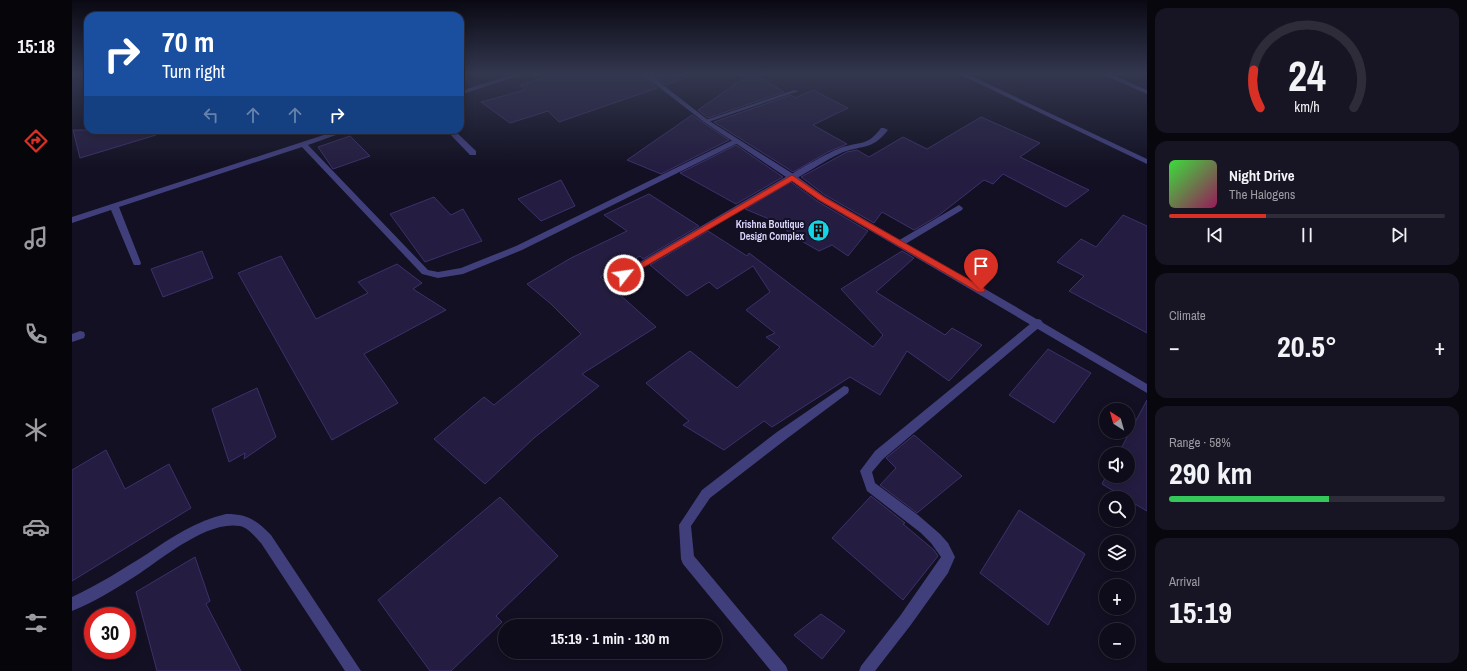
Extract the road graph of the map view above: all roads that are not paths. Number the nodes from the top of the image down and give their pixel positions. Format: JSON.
{"nodes":[{"id":1,"x":685,"y":105,"type":"edge"},
{"id":2,"x":753,"y":105,"type":"edge"},
{"id":3,"x":1028,"y":105,"type":"edge"},
{"id":4,"x":706,"y":121,"type":"junction"},
{"id":5,"x":884,"y":130,"type":"dead end"},
{"id":6,"x":334,"y":134,"type":"edge"},
{"id":7,"x":454,"y":134,"type":"edge"},
{"id":8,"x":736,"y":142,"type":"junction"},
{"id":9,"x":303,"y":144,"type":"junction"},
{"id":10,"x":473,"y":153,"type":"dead end"},
{"id":11,"x":1147,"y":162,"type":"edge"},
{"id":12,"x":792,"y":177,"type":"junction"},
{"id":13,"x":114,"y":206,"type":"junction"},
{"id":14,"x":959,"y":208,"type":"dead end"},
{"id":15,"x":72,"y":220,"type":"edge"},
{"id":16,"x":899,"y":244,"type":"junction"},
{"id":17,"x":137,"y":263,"type":"dead end"},
{"id":18,"x":624,"y":275,"type":"dead end"},
{"id":19,"x":1038,"y":323,"type":"junction"},
{"id":20,"x":1147,"y":389,"type":"edge"},
{"id":21,"x":844,"y":390,"type":"dead end"},
{"id":22,"x":72,"y":604,"type":"edge"},
{"id":23,"x":354,"y":671,"type":"edge"},
{"id":24,"x":781,"y":671,"type":"edge"},
{"id":25,"x":866,"y":671,"type":"edge"}],
"edges":[{"from":1,"to":4,"type":"street"},
{"from":2,"to":4,"type":"street"},
{"from":3,"to":11,"type":"street"},
{"from":4,"to":8,"type":"street"},
{"from":5,"to":12,"type":"street"},
{"from":6,"to":9,"type":"street"},
{"from":7,"to":10,"type":"street"},
{"from":8,"to":9,"type":"street"},
{"from":8,"to":12,"type":"street"},
{"from":9,"to":13,"type":"street"},
{"from":12,"to":16,"type":"street"},
{"from":12,"to":18,"type":"street"},
{"from":13,"to":15,"type":"street"},
{"from":13,"to":17,"type":"street"},
{"from":14,"to":16,"type":"street"},
{"from":16,"to":19,"type":"street"},
{"from":19,"to":20,"type":"street"},
{"from":19,"to":25,"type":"street"},
{"from":21,"to":24,"type":"street"},
{"from":22,"to":23,"type":"street"}]}
